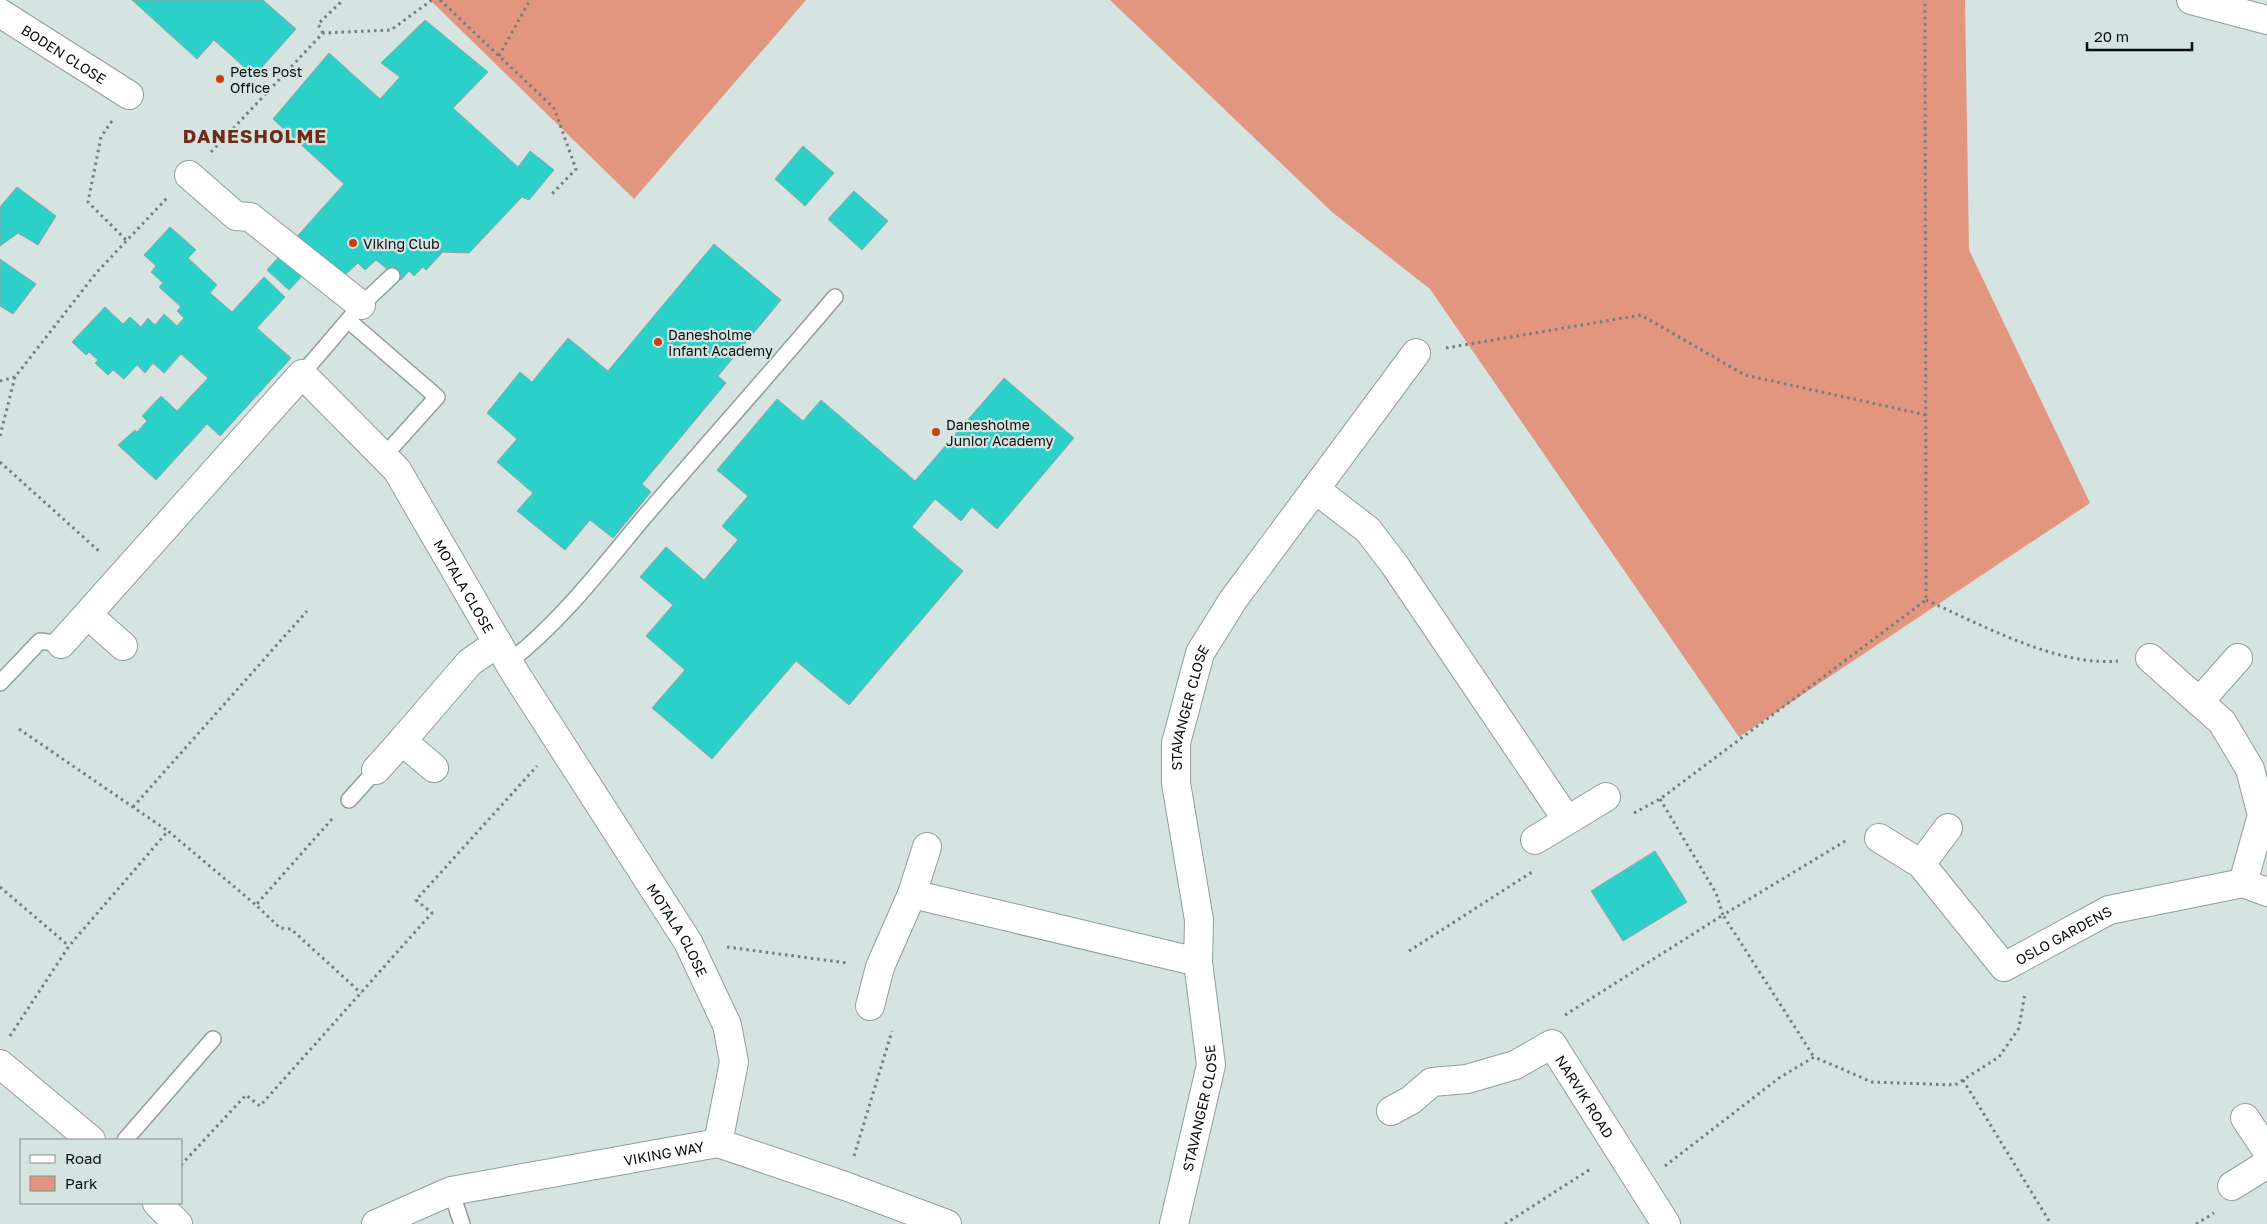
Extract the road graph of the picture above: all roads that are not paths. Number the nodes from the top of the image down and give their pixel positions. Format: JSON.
{"nodes":[{"id":1,"x":2191,"y":0,"type":"edge"},
{"id":2,"x":0,"y":13,"type":"edge"},
{"id":3,"x":2267,"y":20,"type":"edge"},
{"id":4,"x":129,"y":95,"type":"road end"},
{"id":5,"x":190,"y":175,"type":"dead end"},
{"id":6,"x":392,"y":276,"type":"dead end"},
{"id":7,"x":835,"y":297,"type":"dead end"},
{"id":8,"x":355,"y":313,"type":"junction"},
{"id":9,"x":1416,"y":353,"type":"road end"},
{"id":10,"x":302,"y":374,"type":"junction"},
{"id":11,"x":384,"y":456,"type":"junction"},
{"id":12,"x":1315,"y":489,"type":"junction"},
{"id":13,"x":88,"y":615,"type":"junction"},
{"id":14,"x":61,"y":644,"type":"joint"},
{"id":15,"x":123,"y":646,"type":"dead end"},
{"id":16,"x":503,"y":653,"type":"junction"},
{"id":17,"x":2150,"y":658,"type":"road end"},
{"id":18,"x":2238,"y":658,"type":"dead end"},
{"id":19,"x":0,"y":683,"type":"edge"},
{"id":20,"x":2200,"y":702,"type":"junction"},
{"id":21,"x":402,"y":741,"type":"junction"},
{"id":22,"x":434,"y":768,"type":"dead end"},
{"id":23,"x":376,"y":770,"type":"joint"},
{"id":24,"x":1606,"y":798,"type":"dead end"},
{"id":25,"x":349,"y":800,"type":"road end"},
{"id":26,"x":1567,"y":820,"type":"junction"},
{"id":27,"x":1948,"y":828,"type":"dead end"},
{"id":28,"x":1879,"y":838,"type":"road end"},
{"id":29,"x":1535,"y":840,"type":"dead end"},
{"id":30,"x":927,"y":847,"type":"dead end"},
{"id":31,"x":1921,"y":864,"type":"junction"},
{"id":32,"x":2255,"y":888,"type":"edge"},
{"id":33,"x":912,"y":894,"type":"junction"},
{"id":34,"x":1198,"y":962,"type":"junction"},
{"id":35,"x":870,"y":1006,"type":"road end"},
{"id":36,"x":213,"y":1038,"type":"dead end"},
{"id":37,"x":3,"y":1053,"type":"edge"},
{"id":38,"x":1391,"y":1111,"type":"dead end"},
{"id":39,"x":2245,"y":1118,"type":"dead end"},
{"id":40,"x":90,"y":1139,"type":"edge"},
{"id":41,"x":126,"y":1139,"type":"edge"},
{"id":42,"x":718,"y":1143,"type":"junction"},
{"id":43,"x":2267,"y":1151,"type":"edge"},
{"id":44,"x":2267,"y":1164,"type":"edge"},
{"id":45,"x":2232,"y":1186,"type":"dead end"},
{"id":46,"x":451,"y":1191,"type":"junction"},
{"id":47,"x":158,"y":1204,"type":"edge"},
{"id":48,"x":937,"y":1223,"type":"edge"},
{"id":49,"x":178,"y":1224,"type":"edge"},
{"id":50,"x":376,"y":1224,"type":"edge"},
{"id":51,"x":462,"y":1224,"type":"edge"},
{"id":52,"x":1174,"y":1224,"type":"edge"},
{"id":53,"x":1666,"y":1224,"type":"edge"}],
"edges":[{"from":1,"to":3,"type":"street"},
{"from":2,"to":4,"type":"street","name":"BODEN CLOSE"},
{"from":5,"to":8,"type":"street"},
{"from":6,"to":8,"type":"lane"},
{"from":7,"to":16,"type":"lane"},
{"from":8,"to":10,"type":"lane"},
{"from":8,"to":11,"type":"lane"},
{"from":9,"to":12,"type":"street","name":"STAVANGER CLOSE"},
{"from":10,"to":11,"type":"street","name":"MOTALA CLOSE"},
{"from":10,"to":13,"type":"street"},
{"from":11,"to":16,"type":"street","name":"MOTALA CLOSE"},
{"from":12,"to":26,"type":"street"},
{"from":12,"to":34,"type":"street","name":"STAVANGER CLOSE"},
{"from":13,"to":14,"type":"street"},
{"from":13,"to":15,"type":"street"},
{"from":14,"to":19,"type":"lane"},
{"from":16,"to":21,"type":"street"},
{"from":16,"to":42,"type":"street","name":"MOTALA CLOSE"},
{"from":17,"to":20,"type":"street","name":"OSLO GARDENS"},
{"from":18,"to":20,"type":"street"},
{"from":20,"to":32,"type":"street","name":"OSLO GARDENS"},
{"from":21,"to":22,"type":"street"},
{"from":21,"to":23,"type":"street"},
{"from":23,"to":25,"type":"lane"},
{"from":24,"to":26,"type":"street"},
{"from":26,"to":29,"type":"street"},
{"from":27,"to":31,"type":"street"},
{"from":28,"to":31,"type":"street","name":"OSLO GARDENS"},
{"from":30,"to":33,"type":"street"},
{"from":31,"to":32,"type":"street","name":"OSLO GARDENS"},
{"from":33,"to":34,"type":"street"},
{"from":33,"to":35,"type":"street"},
{"from":34,"to":52,"type":"street","name":"STAVANGER CLOSE"},
{"from":36,"to":41,"type":"lane"},
{"from":37,"to":40,"type":"street"},
{"from":38,"to":53,"type":"street","name":"NARVIK ROAD"},
{"from":39,"to":43,"type":"street"},
{"from":42,"to":46,"type":"street","name":"VIKING WAY"},
{"from":42,"to":48,"type":"street","name":"VIKING WAY"},
{"from":44,"to":45,"type":"street"},
{"from":46,"to":50,"type":"street","name":"VIKING WAY"},
{"from":46,"to":51,"type":"lane"},
{"from":47,"to":49,"type":"street"}]}
